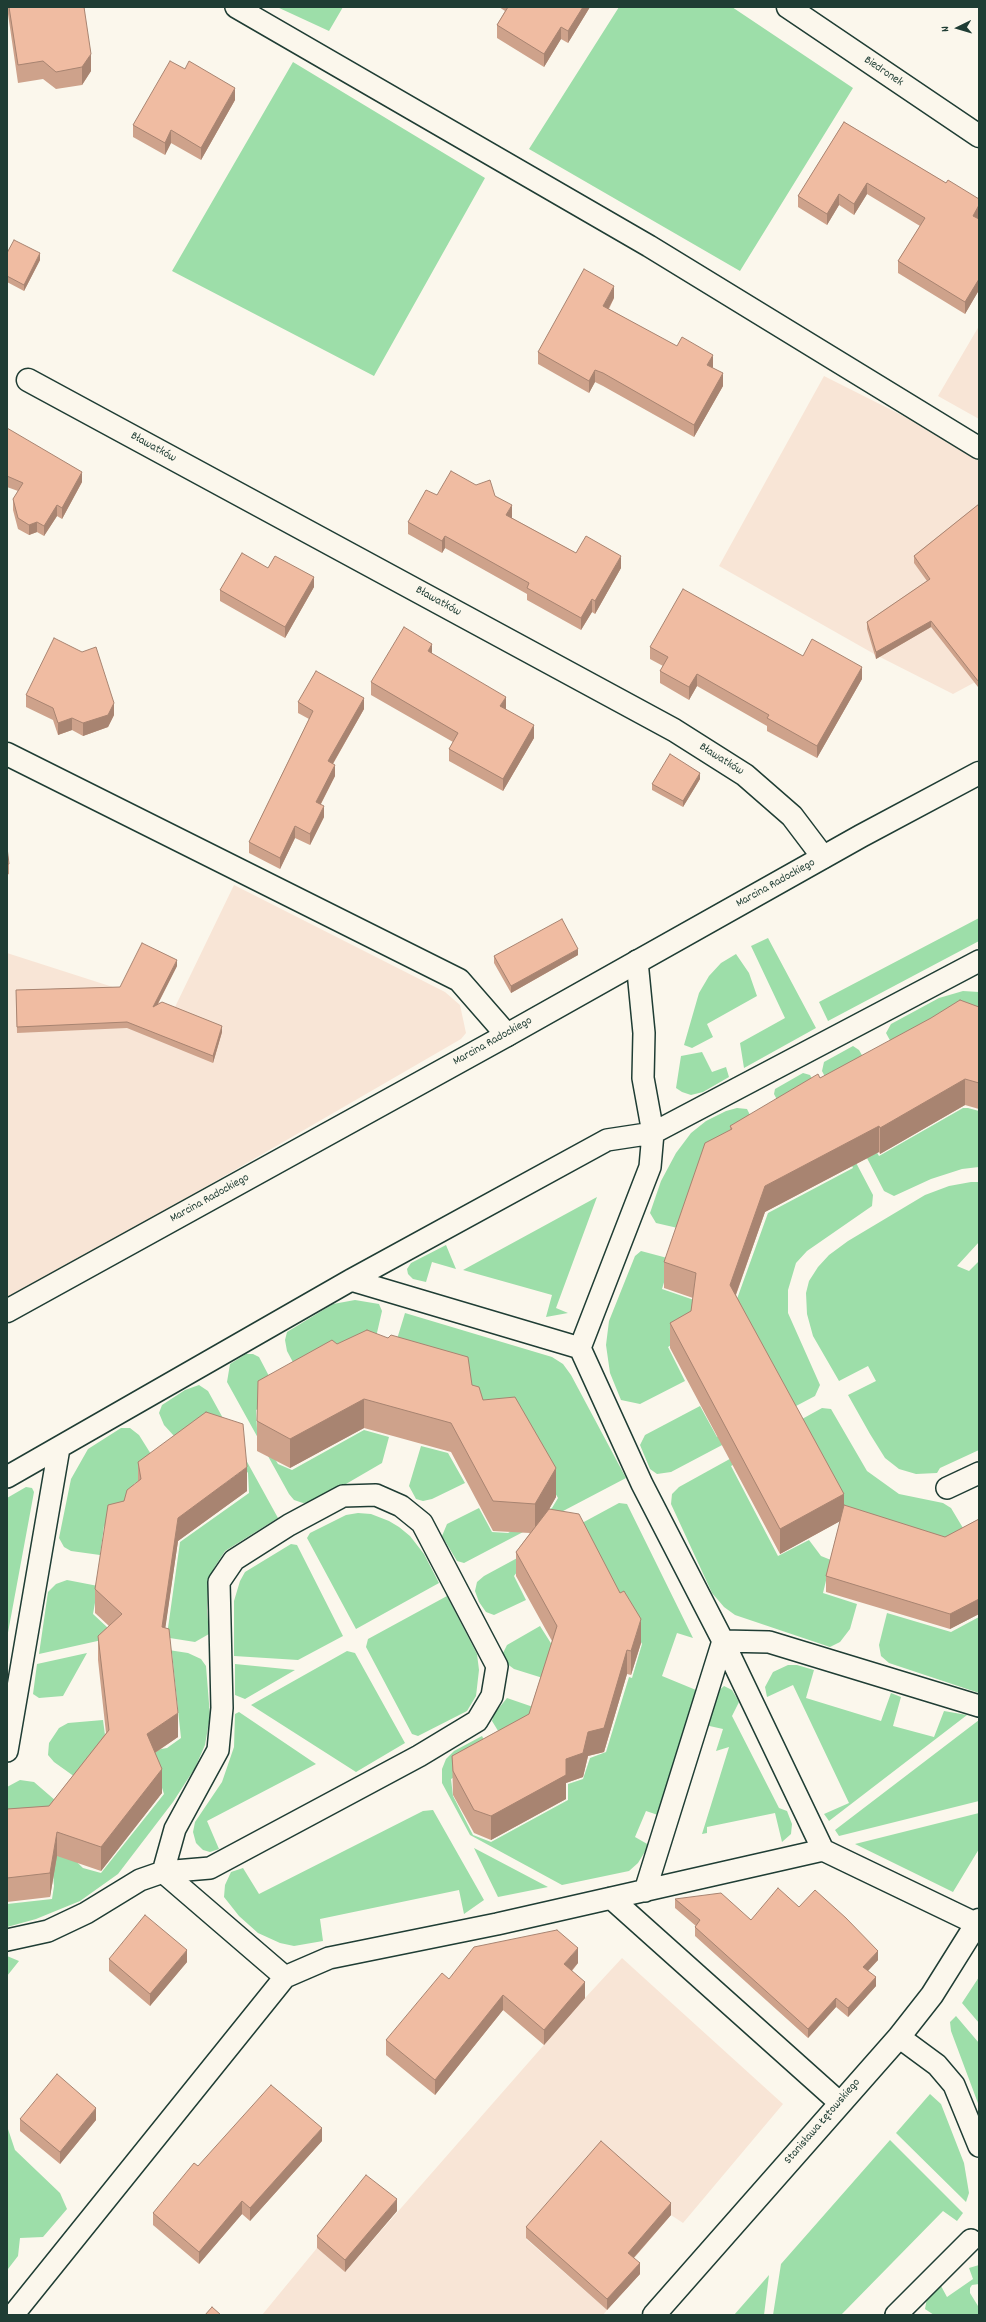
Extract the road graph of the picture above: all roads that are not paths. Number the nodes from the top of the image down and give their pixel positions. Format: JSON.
{"nodes":[{"id":1,"x":236,"y":7,"type":"edge"},
{"id":2,"x":788,"y":7,"type":"edge"},
{"id":3,"x":979,"y":136,"type":"edge"},
{"id":4,"x":28,"y":380,"type":"dead end"},
{"id":5,"x":979,"y":448,"type":"edge"},
{"id":6,"x":7,"y":754,"type":"edge"},
{"id":7,"x":979,"y":773,"type":"edge"},
{"id":8,"x":823,"y":857,"type":"junction"},
{"id":9,"x":637,"y":960,"type":"junction"},
{"id":10,"x":979,"y":961,"type":"edge"},
{"id":11,"x":956,"y":974,"type":"junction"},
{"id":12,"x":979,"y":980,"type":"edge"},
{"id":13,"x":507,"y":1035,"type":"junction"},
{"id":14,"x":653,"y":1132,"type":"junction"},
{"id":15,"x":351,"y":1280,"type":"junction"},
{"id":16,"x":7,"y":1311,"type":"edge"},
{"id":17,"x":580,"y":1348,"type":"junction"},
{"id":18,"x":59,"y":1448,"type":"junction"},
{"id":19,"x":979,"y":1473,"type":"edge"},
{"id":20,"x":7,"y":1477,"type":"edge"},
{"id":21,"x":948,"y":1488,"type":"dead end"},
{"id":22,"x":724,"y":1641,"type":"junction"},
{"id":23,"x":979,"y":1706,"type":"edge"},
{"id":24,"x":7,"y":1751,"type":"edge"},
{"id":25,"x":823,"y":1850,"type":"junction"},
{"id":26,"x":162,"y":1872,"type":"junction"},
{"id":27,"x":645,"y":1891,"type":"junction"},
{"id":28,"x":610,"y":1898,"type":"junction"},
{"id":29,"x":978,"y":1922,"type":"edge"},
{"id":30,"x":7,"y":1940,"type":"edge"},
{"id":31,"x":285,"y":1977,"type":"junction"},
{"id":32,"x":899,"y":2037,"type":"junction"},
{"id":33,"x":840,"y":2103,"type":"junction"},
{"id":34,"x":979,"y":2146,"type":"edge"},
{"id":35,"x":976,"y":2236,"type":"edge"},
{"id":36,"x":13,"y":2315,"type":"edge"},
{"id":37,"x":654,"y":2315,"type":"edge"},
{"id":38,"x":896,"y":2315,"type":"edge"}],
"edges":[{"from":1,"to":5,"type":"lane"},
{"from":2,"to":3,"type":"street","name":"Biedronek"},
{"from":4,"to":8,"type":"street","name":"Bławatków"},
{"from":6,"to":13,"type":"street"},
{"from":7,"to":8,"type":"street","name":"Marcina Radockiego"},
{"from":8,"to":9,"type":"street","name":"Marcina Radockiego"},
{"from":9,"to":13,"type":"street","name":"Marcina Radockiego"},
{"from":9,"to":14,"type":"lane"},
{"from":10,"to":11,"type":"lane"},
{"from":11,"to":12,"type":"lane"},
{"from":11,"to":14,"type":"lane"},
{"from":13,"to":16,"type":"street","name":"Marcina Radockiego"},
{"from":14,"to":15,"type":"lane"},
{"from":14,"to":17,"type":"lane"},
{"from":15,"to":17,"type":"lane"},
{"from":15,"to":18,"type":"lane"},
{"from":17,"to":22,"type":"lane"},
{"from":18,"to":20,"type":"lane"},
{"from":18,"to":24,"type":"lane"},
{"from":19,"to":21,"type":"lane"},
{"from":22,"to":23,"type":"lane"},
{"from":22,"to":25,"type":"lane"},
{"from":22,"to":27,"type":"lane"},
{"from":25,"to":27,"type":"lane"},
{"from":25,"to":29,"type":"lane"},
{"from":26,"to":26,"type":"lane"},
{"from":26,"to":30,"type":"lane"},
{"from":26,"to":31,"type":"lane"},
{"from":27,"to":28,"type":"lane"},
{"from":28,"to":31,"type":"lane"},
{"from":28,"to":33,"type":"lane"},
{"from":29,"to":32,"type":"street","name":"Stanisława Łętowskiego"},
{"from":31,"to":36,"type":"lane"},
{"from":32,"to":33,"type":"street","name":"Stanisława Łętowskiego"},
{"from":32,"to":34,"type":"lane"},
{"from":33,"to":37,"type":"street","name":"Stanisława Łętowskiego"},
{"from":35,"to":38,"type":"lane"}]}
